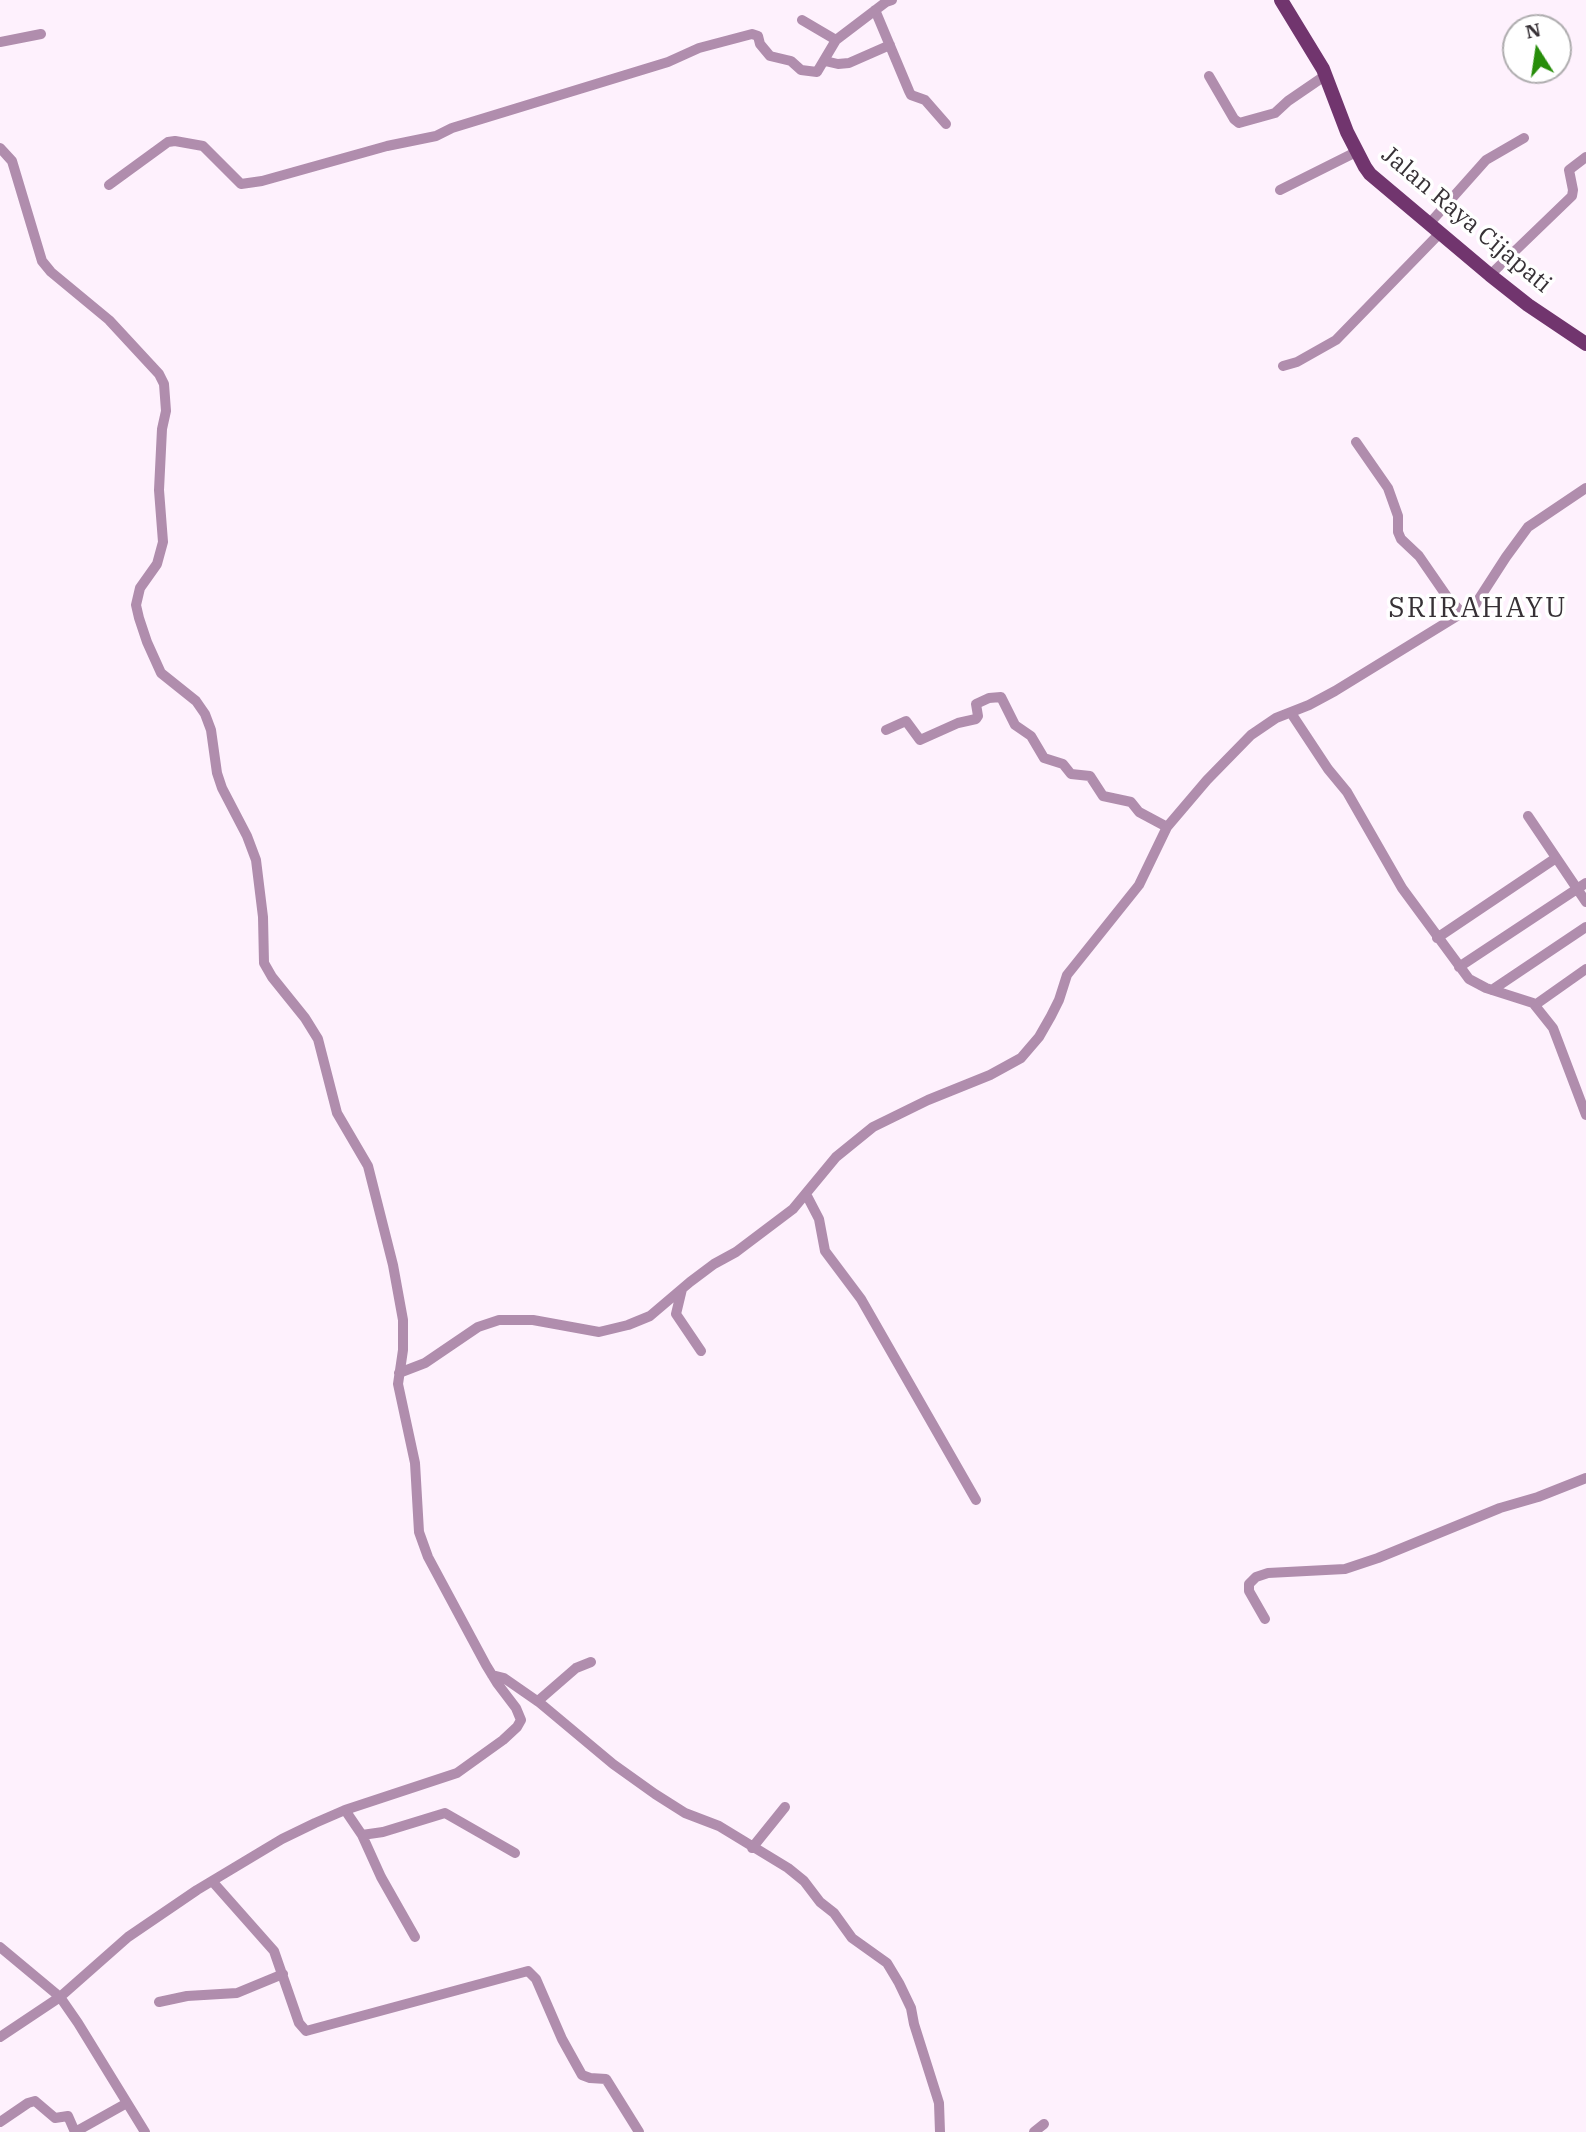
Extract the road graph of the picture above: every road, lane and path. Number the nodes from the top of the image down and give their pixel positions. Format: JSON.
{"nodes":[{"id":1,"x":1282,"y":0,"type":"edge"},
{"id":2,"x":887,"y":1,"type":"edge"},
{"id":3,"x":875,"y":10,"type":"junction"},
{"id":4,"x":802,"y":20,"type":"dead end"},
{"id":5,"x":41,"y":34,"type":"dead end"},
{"id":6,"x":836,"y":40,"type":"junction"},
{"id":7,"x":0,"y":43,"type":"edge"},
{"id":8,"x":890,"y":45,"type":"junction"},
{"id":9,"x":825,"y":61,"type":"junction"},
{"id":10,"x":1326,"y":75,"type":"junction"},
{"id":11,"x":1209,"y":76,"type":"dead end"},
{"id":12,"x":946,"y":124,"type":"dead end"},
{"id":13,"x":1524,"y":138,"type":"dead end"},
{"id":14,"x":0,"y":148,"type":"edge"},
{"id":15,"x":1356,"y":152,"type":"junction"},
{"id":16,"x":1586,"y":157,"type":"edge"},
{"id":17,"x":109,"y":185,"type":"dead end"},
{"id":18,"x":1280,"y":190,"type":"dead end"},
{"id":19,"x":1434,"y":229,"type":"junction"},
{"id":20,"x":1490,"y":275,"type":"junction"},
{"id":21,"x":1586,"y":344,"type":"edge"},
{"id":22,"x":1283,"y":366,"type":"dead end"},
{"id":23,"x":1356,"y":442,"type":"dead end"},
{"id":24,"x":1586,"y":488,"type":"edge"},
{"id":25,"x":1462,"y":613,"type":"junction"},
{"id":26,"x":1291,"y":713,"type":"junction"},
{"id":27,"x":886,"y":730,"type":"dead end"},
{"id":28,"x":1528,"y":816,"type":"dead end"},
{"id":29,"x":1167,"y":827,"type":"junction"},
{"id":30,"x":1556,"y":858,"type":"junction"},
{"id":31,"x":1581,"y":886,"type":"edge"},
{"id":32,"x":1586,"y":902,"type":"edge"},
{"id":33,"x":1586,"y":927,"type":"edge"},
{"id":34,"x":1437,"y":938,"type":"junction"},
{"id":35,"x":1459,"y":967,"type":"junction"},
{"id":36,"x":1586,"y":970,"type":"edge"},
{"id":37,"x":1492,"y":990,"type":"junction"},
{"id":38,"x":1535,"y":1005,"type":"junction"},
{"id":39,"x":1586,"y":1115,"type":"edge"},
{"id":40,"x":806,"y":1194,"type":"junction"},
{"id":41,"x":683,"y":1289,"type":"junction"},
{"id":42,"x":701,"y":1351,"type":"dead end"},
{"id":43,"x":399,"y":1373,"type":"junction"},
{"id":44,"x":1586,"y":1478,"type":"edge"},
{"id":45,"x":976,"y":1500,"type":"dead end"},
{"id":46,"x":1265,"y":1619,"type":"dead end"},
{"id":47,"x":592,"y":1662,"type":"dead end"},
{"id":48,"x":492,"y":1675,"type":"junction"},
{"id":49,"x":538,"y":1701,"type":"junction"},
{"id":50,"x":785,"y":1807,"type":"dead end"},
{"id":51,"x":345,"y":1810,"type":"junction"},
{"id":52,"x":362,"y":1835,"type":"junction"},
{"id":53,"x":752,"y":1848,"type":"junction"},
{"id":54,"x":515,"y":1853,"type":"dead end"},
{"id":55,"x":212,"y":1881,"type":"junction"},
{"id":56,"x":415,"y":1937,"type":"dead end"},
{"id":57,"x":0,"y":1947,"type":"edge"},
{"id":58,"x":283,"y":1974,"type":"junction"},
{"id":59,"x":60,"y":1997,"type":"junction"},
{"id":60,"x":159,"y":2002,"type":"dead end"},
{"id":61,"x":0,"y":2037,"type":"edge"},
{"id":62,"x":127,"y":2103,"type":"junction"},
{"id":63,"x":0,"y":2122,"type":"edge"},
{"id":64,"x":1044,"y":2124,"type":"dead end"},
{"id":65,"x":145,"y":2132,"type":"edge"},
{"id":66,"x":639,"y":2132,"type":"edge"},
{"id":67,"x":940,"y":2132,"type":"edge"},
{"id":68,"x":1034,"y":2132,"type":"edge"}],
"edges":[{"from":1,"to":10,"type":"main road","name":"Jalan Raya Cijapati"},
{"from":2,"to":3,"type":"street"},
{"from":3,"to":6,"type":"street"},
{"from":3,"to":8,"type":"street"},
{"from":4,"to":6,"type":"street"},
{"from":5,"to":7,"type":"street"},
{"from":6,"to":9,"type":"street"},
{"from":8,"to":9,"type":"street"},
{"from":8,"to":12,"type":"street"},
{"from":9,"to":17,"type":"street"},
{"from":10,"to":11,"type":"street"},
{"from":10,"to":15,"type":"main road","name":"Jalan Raya Cijapati"},
{"from":13,"to":19,"type":"street"},
{"from":14,"to":43,"type":"street"},
{"from":15,"to":18,"type":"street"},
{"from":15,"to":19,"type":"main road","name":"Jalan Raya Cijapati"},
{"from":16,"to":20,"type":"street"},
{"from":19,"to":20,"type":"main road","name":"Jalan Raya Cijapati"},
{"from":19,"to":22,"type":"street"},
{"from":20,"to":21,"type":"main road","name":"Jalan Raya Cijapati"},
{"from":23,"to":25,"type":"street"},
{"from":24,"to":25,"type":"street"},
{"from":25,"to":26,"type":"street"},
{"from":26,"to":29,"type":"street"},
{"from":26,"to":34,"type":"street"},
{"from":27,"to":29,"type":"street"},
{"from":28,"to":30,"type":"street"},
{"from":29,"to":40,"type":"street"},
{"from":30,"to":31,"type":"street"},
{"from":30,"to":34,"type":"street"},
{"from":31,"to":32,"type":"street"},
{"from":31,"to":35,"type":"street"},
{"from":33,"to":37,"type":"street"},
{"from":34,"to":35,"type":"street"},
{"from":35,"to":37,"type":"street"},
{"from":36,"to":38,"type":"street"},
{"from":37,"to":38,"type":"street"},
{"from":38,"to":39,"type":"street"},
{"from":40,"to":41,"type":"street"},
{"from":40,"to":45,"type":"street"},
{"from":41,"to":42,"type":"street"},
{"from":41,"to":43,"type":"street"},
{"from":43,"to":48,"type":"street"},
{"from":44,"to":46,"type":"street"},
{"from":47,"to":49,"type":"street"},
{"from":48,"to":49,"type":"street"},
{"from":48,"to":51,"type":"street"},
{"from":49,"to":53,"type":"street"},
{"from":50,"to":53,"type":"street"},
{"from":51,"to":52,"type":"street"},
{"from":51,"to":55,"type":"street"},
{"from":52,"to":54,"type":"street"},
{"from":52,"to":56,"type":"street"},
{"from":53,"to":67,"type":"street"},
{"from":55,"to":58,"type":"street"},
{"from":55,"to":59,"type":"street"},
{"from":57,"to":59,"type":"street"},
{"from":58,"to":60,"type":"street"},
{"from":58,"to":66,"type":"street"},
{"from":59,"to":61,"type":"street"},
{"from":59,"to":62,"type":"street"},
{"from":62,"to":63,"type":"street"},
{"from":62,"to":65,"type":"street"},
{"from":64,"to":68,"type":"street"}]}
